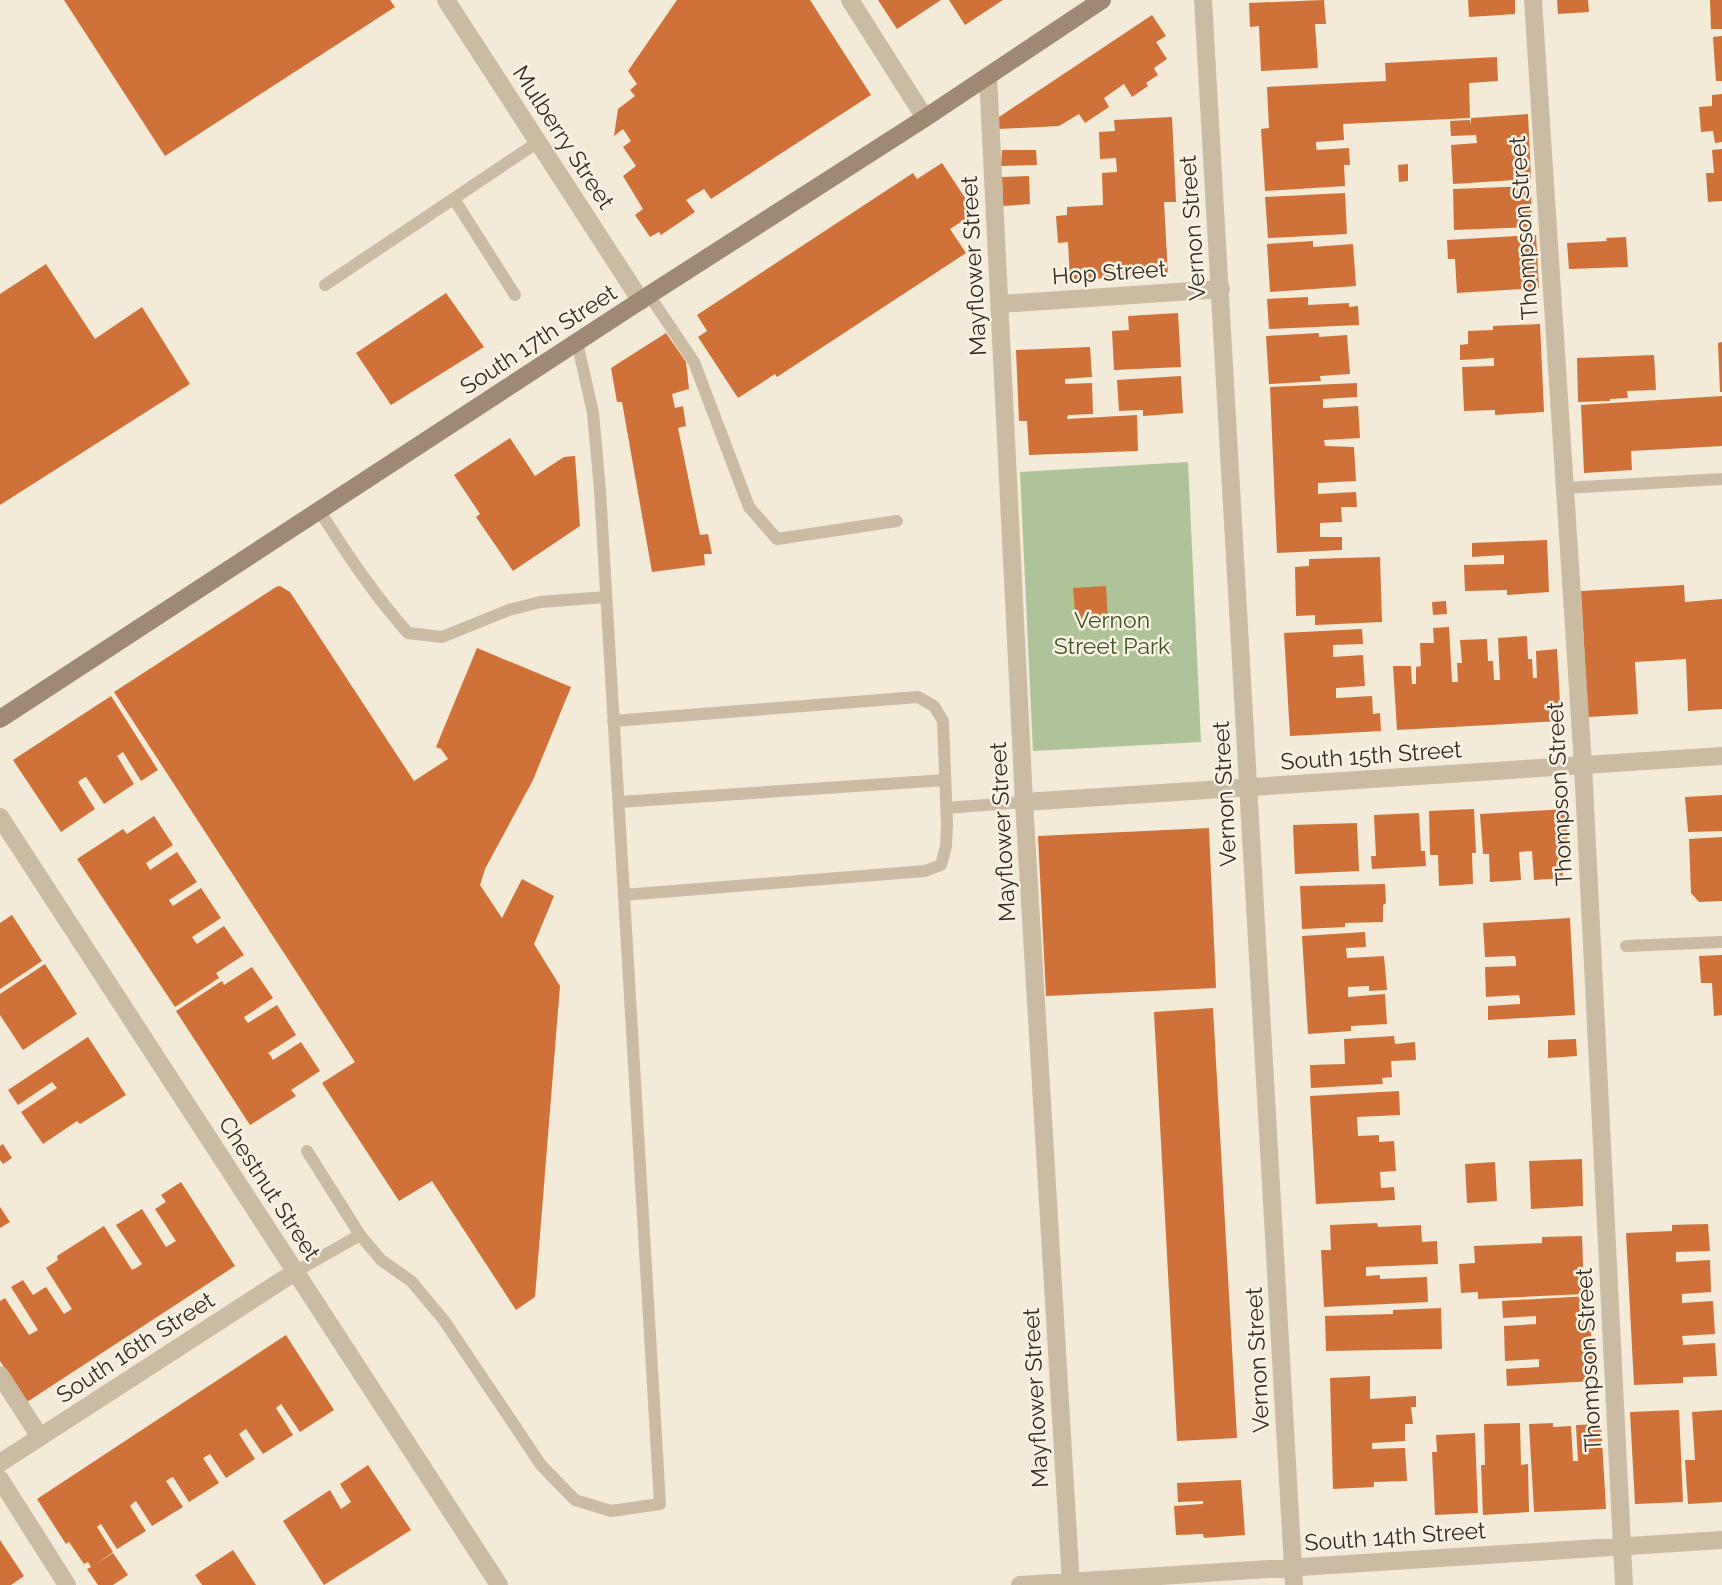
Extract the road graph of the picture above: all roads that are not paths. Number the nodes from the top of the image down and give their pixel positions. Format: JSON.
{"nodes":[{"id":1,"x":446,"y":0,"type":"edge"},
{"id":2,"x":850,"y":0,"type":"edge"},
{"id":3,"x":1102,"y":0,"type":"edge"},
{"id":4,"x":1203,"y":0,"type":"edge"},
{"id":5,"x":1532,"y":0,"type":"edge"},
{"id":6,"x":988,"y":76,"type":"junction"},
{"id":7,"x":925,"y":118,"type":"junction"},
{"id":8,"x":538,"y":142,"type":"junction"},
{"id":9,"x":454,"y":199,"type":"junction"},
{"id":10,"x":325,"y":285,"type":"dead end"},
{"id":11,"x":1221,"y":289,"type":"junction"},
{"id":12,"x":515,"y":295,"type":"dead end"},
{"id":13,"x":645,"y":298,"type":"junction"},
{"id":14,"x":1000,"y":304,"type":"junction"},
{"id":15,"x":577,"y":342,"type":"junction"},
{"id":16,"x":1722,"y":479,"type":"edge"},
{"id":17,"x":1564,"y":488,"type":"junction"},
{"id":18,"x":319,"y":510,"type":"junction"},
{"id":19,"x":897,"y":521,"type":"dead end"},
{"id":20,"x":606,"y":597,"type":"junction"},
{"id":21,"x":0,"y":719,"type":"edge"},
{"id":22,"x":613,"y":720,"type":"junction"},
{"id":23,"x":1722,"y":756,"type":"edge"},
{"id":24,"x":1583,"y":765,"type":"junction"},
{"id":25,"x":945,"y":780,"type":"junction"},
{"id":26,"x":1248,"y":788,"type":"junction"},
{"id":27,"x":619,"y":802,"type":"junction"},
{"id":28,"x":1024,"y":802,"type":"junction"},
{"id":29,"x":946,"y":808,"type":"junction"},
{"id":30,"x":0,"y":817,"type":"edge"},
{"id":31,"x":624,"y":895,"type":"junction"},
{"id":32,"x":1722,"y":942,"type":"edge"},
{"id":33,"x":1626,"y":946,"type":"dead end"},
{"id":34,"x":307,"y":1152,"type":"dead end"},
{"id":35,"x":360,"y":1235,"type":"junction"},
{"id":36,"x":295,"y":1272,"type":"junction"},
{"id":37,"x":0,"y":1375,"type":"edge"},
{"id":38,"x":40,"y":1437,"type":"junction"},
{"id":39,"x":0,"y":1463,"type":"edge"},
{"id":40,"x":0,"y":1479,"type":"edge"},
{"id":41,"x":1722,"y":1540,"type":"edge"},
{"id":42,"x":1622,"y":1546,"type":"junction"},
{"id":43,"x":1293,"y":1576,"type":"edge"},
{"id":44,"x":1071,"y":1583,"type":"edge"},
{"id":45,"x":67,"y":1585,"type":"edge"},
{"id":46,"x":499,"y":1585,"type":"edge"},
{"id":47,"x":1020,"y":1585,"type":"edge"},
{"id":48,"x":1624,"y":1585,"type":"edge"}],
"edges":[{"from":1,"to":8,"type":"street","name":"Mulberry Street"},
{"from":2,"to":7,"type":"street"},
{"from":3,"to":6,"type":"main road","name":"South 17th Street"},
{"from":4,"to":11,"type":"street","name":"Vernon Street"},
{"from":5,"to":17,"type":"street","name":"Thompson Street"},
{"from":6,"to":7,"type":"main road","name":"South 17th Street"},
{"from":6,"to":14,"type":"street","name":"Mayflower Street"},
{"from":7,"to":13,"type":"main road","name":"South 17th Street"},
{"from":8,"to":9,"type":"lane"},
{"from":8,"to":13,"type":"street","name":"Mulberry Street"},
{"from":9,"to":10,"type":"lane"},
{"from":9,"to":12,"type":"lane"},
{"from":11,"to":14,"type":"street","name":"Hop Street"},
{"from":11,"to":26,"type":"street","name":"Vernon Street"},
{"from":13,"to":15,"type":"main road","name":"South 17th Street"},
{"from":13,"to":19,"type":"lane"},
{"from":14,"to":28,"type":"street","name":"Mayflower Street"},
{"from":15,"to":18,"type":"main road","name":"South 17th Street"},
{"from":15,"to":20,"type":"lane"},
{"from":16,"to":17,"type":"lane"},
{"from":17,"to":24,"type":"street","name":"Thompson Street"},
{"from":18,"to":20,"type":"lane"},
{"from":18,"to":21,"type":"main road","name":"South 17th Street"},
{"from":20,"to":22,"type":"lane"},
{"from":22,"to":25,"type":"lane"},
{"from":22,"to":27,"type":"lane"},
{"from":23,"to":24,"type":"street","name":"South 15th Street"},
{"from":24,"to":26,"type":"street","name":"South 15th Street"},
{"from":24,"to":42,"type":"street","name":"Thompson Street"},
{"from":25,"to":27,"type":"lane"},
{"from":25,"to":29,"type":"lane"},
{"from":26,"to":28,"type":"street","name":"South 15th Street"},
{"from":26,"to":43,"type":"street","name":"Vernon Street"},
{"from":27,"to":31,"type":"lane"},
{"from":28,"to":29,"type":"lane"},
{"from":28,"to":44,"type":"street","name":"Mayflower Street"},
{"from":29,"to":31,"type":"lane"},
{"from":30,"to":36,"type":"street","name":"Chestnut Street"},
{"from":31,"to":35,"type":"lane"},
{"from":32,"to":33,"type":"lane"},
{"from":34,"to":35,"type":"lane"},
{"from":35,"to":36,"type":"lane"},
{"from":36,"to":38,"type":"street","name":"South 16th Street"},
{"from":36,"to":46,"type":"street","name":"Chestnut Street"},
{"from":37,"to":38,"type":"street"},
{"from":38,"to":39,"type":"street","name":"South 16th Street"},
{"from":40,"to":45,"type":"street"},
{"from":41,"to":42,"type":"street","name":"South 14th Street"},
{"from":42,"to":43,"type":"street","name":"South 14th Street"},
{"from":42,"to":48,"type":"street","name":"Thompson Street"},
{"from":43,"to":44,"type":"street","name":"South 14th Street"},
{"from":44,"to":47,"type":"street"}]}
